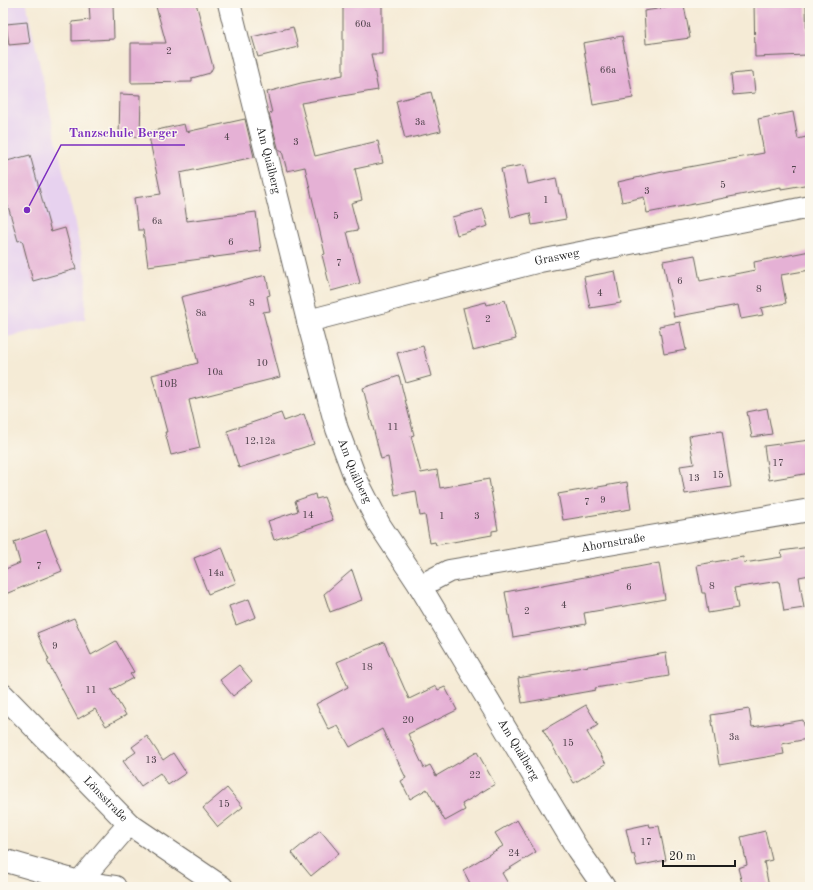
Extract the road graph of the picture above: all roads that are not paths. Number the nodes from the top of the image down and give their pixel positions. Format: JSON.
{"nodes":[{"id":1,"x":229,"y":3,"type":"edge"},
{"id":2,"x":810,"y":208,"type":"edge"},
{"id":3,"x":308,"y":321,"type":"junction"},
{"id":4,"x":810,"y":510,"type":"edge"},
{"id":5,"x":420,"y":586,"type":"junction"},
{"id":6,"x":3,"y":695,"type":"edge"},
{"id":7,"x":129,"y":824,"type":"junction"},
{"id":8,"x":3,"y":860,"type":"edge"},
{"id":9,"x":79,"y":884,"type":"edge"},
{"id":10,"x":115,"y":887,"type":"edge"},
{"id":11,"x":222,"y":887,"type":"edge"},
{"id":12,"x":604,"y":887,"type":"edge"}],
"edges":[{"from":1,"to":3,"type":"street","name":"Am Quälberg"},
{"from":2,"to":3,"type":"street","name":"Grasweg"},
{"from":3,"to":5,"type":"street","name":"Am Quälberg"},
{"from":4,"to":5,"type":"street","name":"Ahornstraße"},
{"from":5,"to":12,"type":"street","name":"Am Quälberg"},
{"from":6,"to":7,"type":"street","name":"Lönsstraße"},
{"from":7,"to":9,"type":"street"},
{"from":7,"to":11,"type":"street","name":"Lönsstraße"},
{"from":8,"to":9,"type":"street"},
{"from":9,"to":10,"type":"street"}]}
